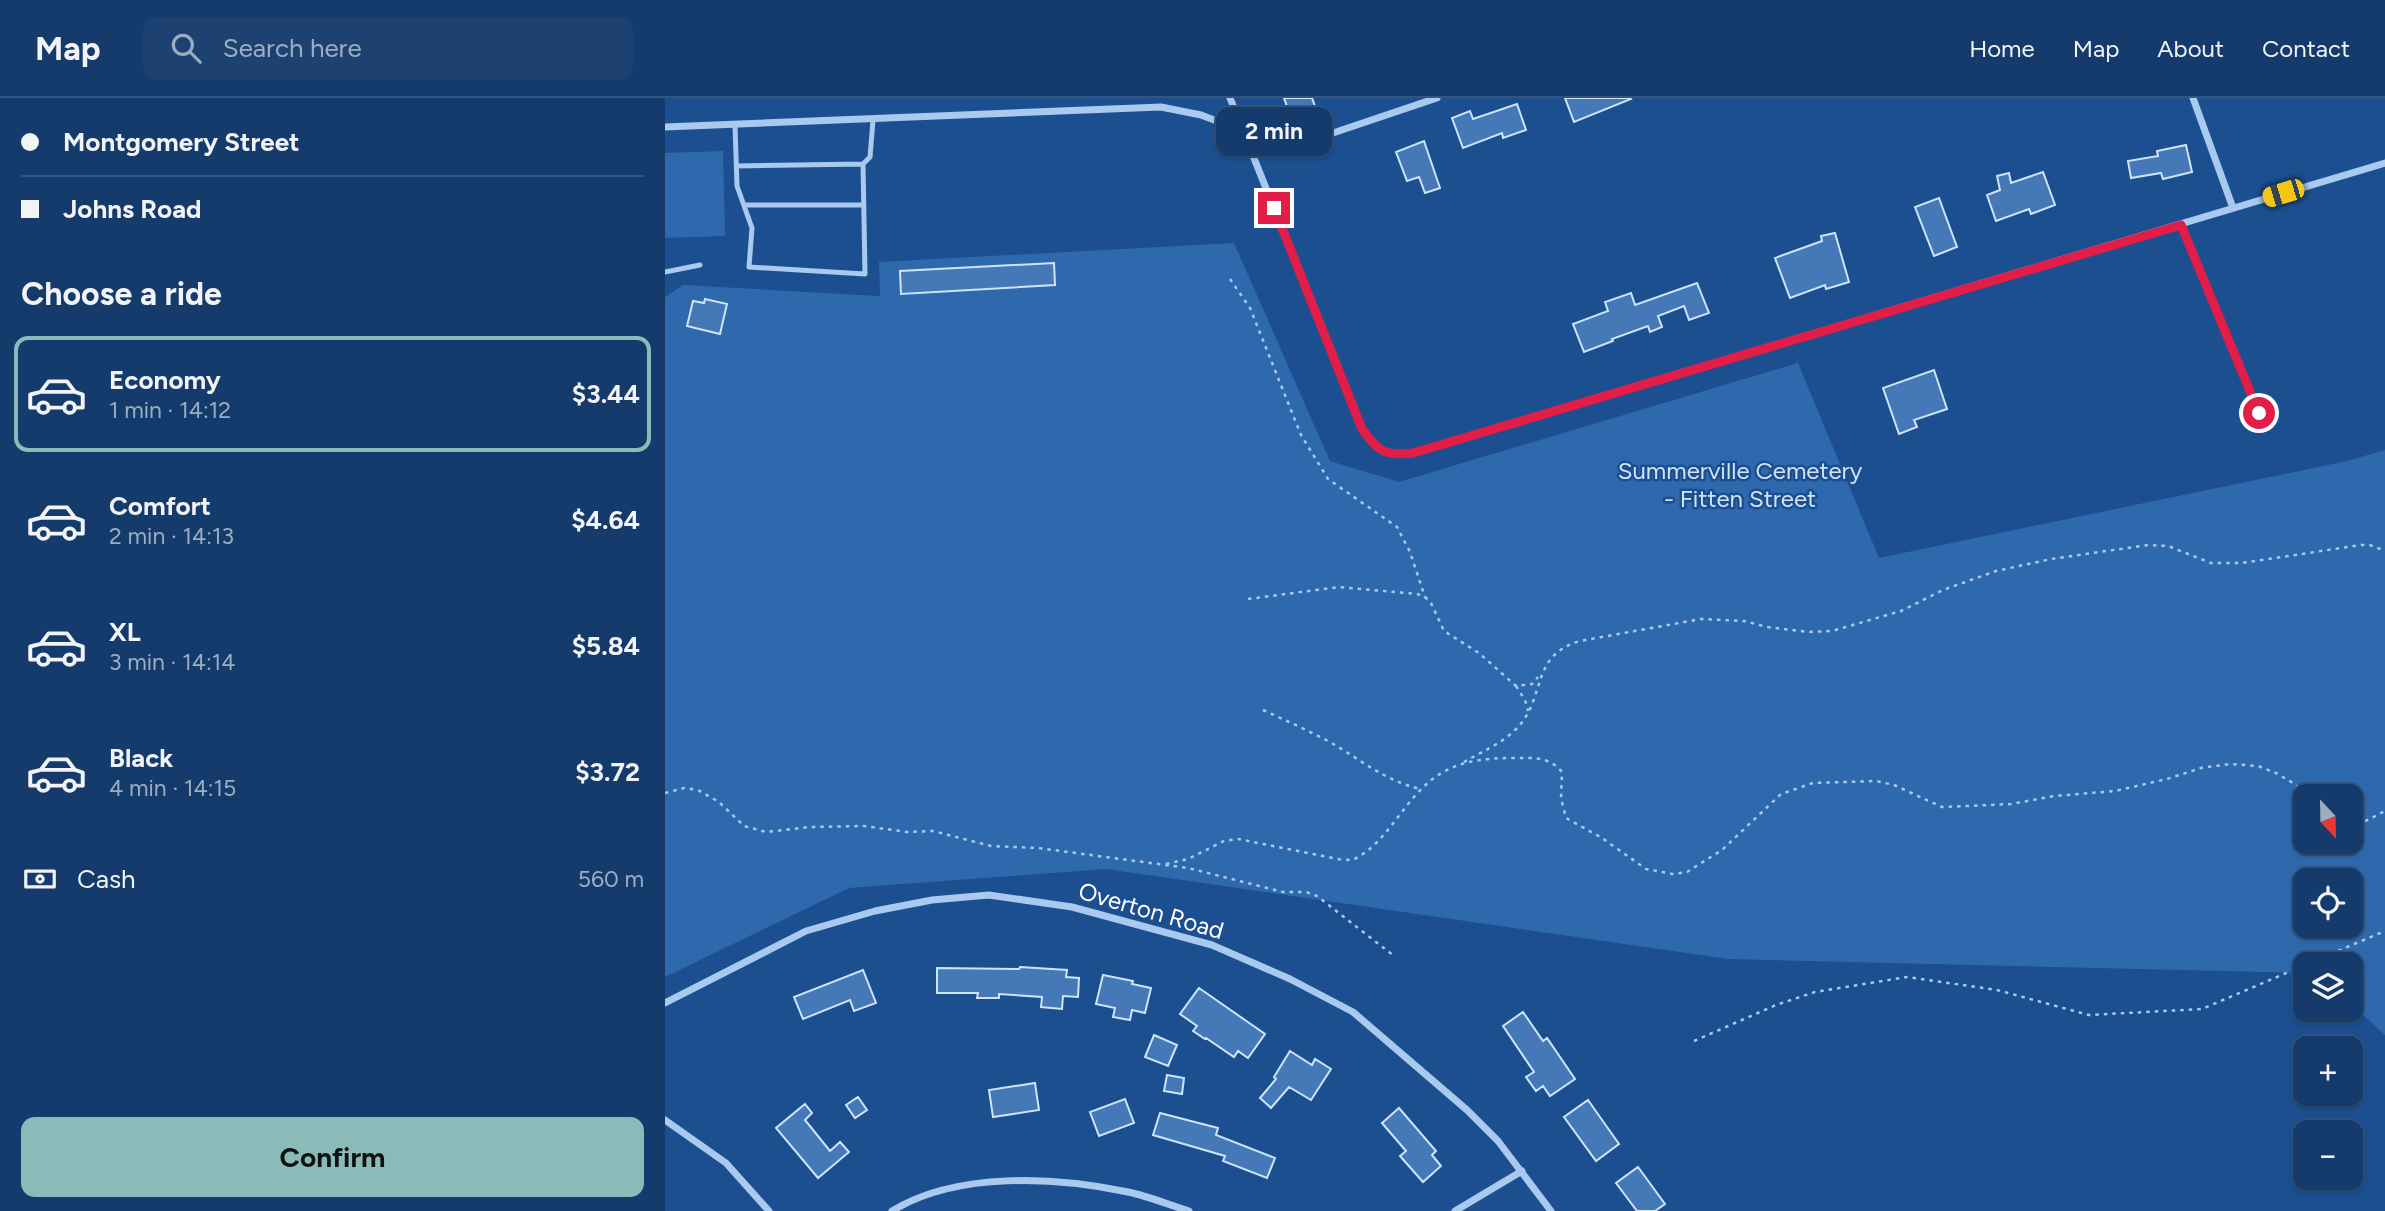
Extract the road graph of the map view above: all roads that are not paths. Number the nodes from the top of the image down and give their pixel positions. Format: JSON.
{"nodes":[{"id":1,"x":1230,"y":98,"type":"edge"},
{"id":2,"x":1437,"y":98,"type":"edge"},
{"id":3,"x":2193,"y":98,"type":"edge"},
{"id":4,"x":873,"y":120,"type":"junction"},
{"id":5,"x":735,"y":125,"type":"junction"},
{"id":6,"x":665,"y":127,"type":"edge"},
{"id":7,"x":1243,"y":131,"type":"junction"},
{"id":8,"x":2385,"y":163,"type":"edge"},
{"id":9,"x":863,"y":164,"type":"junction"},
{"id":10,"x":737,"y":166,"type":"junction"},
{"id":11,"x":744,"y":205,"type":"junction"},
{"id":12,"x":864,"y":205,"type":"junction"},
{"id":13,"x":2232,"y":208,"type":"junction"},
{"id":14,"x":2181,"y":225,"type":"junction"},
{"id":15,"x":700,"y":265,"type":"dead end"},
{"id":16,"x":665,"y":272,"type":"edge"},
{"id":17,"x":2259,"y":413,"type":"dead end"},
{"id":18,"x":665,"y":1003,"type":"edge"},
{"id":19,"x":665,"y":1120,"type":"edge"},
{"id":20,"x":1523,"y":1171,"type":"junction"},
{"id":21,"x":769,"y":1211,"type":"edge"},
{"id":22,"x":892,"y":1211,"type":"edge"},
{"id":23,"x":1189,"y":1211,"type":"edge"},
{"id":24,"x":1455,"y":1211,"type":"edge"},
{"id":25,"x":1551,"y":1211,"type":"edge"}],
"edges":[{"from":1,"to":7,"type":"street"},
{"from":2,"to":7,"type":"street"},
{"from":3,"to":13,"type":"street"},
{"from":4,"to":5,"type":"street"},
{"from":4,"to":7,"type":"street"},
{"from":4,"to":9,"type":"lane"},
{"from":5,"to":6,"type":"street"},
{"from":5,"to":10,"type":"lane"},
{"from":7,"to":14,"type":"street"},
{"from":8,"to":13,"type":"street"},
{"from":9,"to":10,"type":"lane"},
{"from":9,"to":12,"type":"lane"},
{"from":10,"to":11,"type":"lane"},
{"from":11,"to":12,"type":"lane"},
{"from":11,"to":12,"type":"lane"},
{"from":13,"to":14,"type":"street"},
{"from":14,"to":17,"type":"street"},
{"from":15,"to":16,"type":"lane"},
{"from":18,"to":20,"type":"street","name":"Overton Road"},
{"from":19,"to":21,"type":"street"},
{"from":20,"to":24,"type":"street"},
{"from":20,"to":25,"type":"street","name":"Overton Road"},
{"from":22,"to":23,"type":"street"}]}
